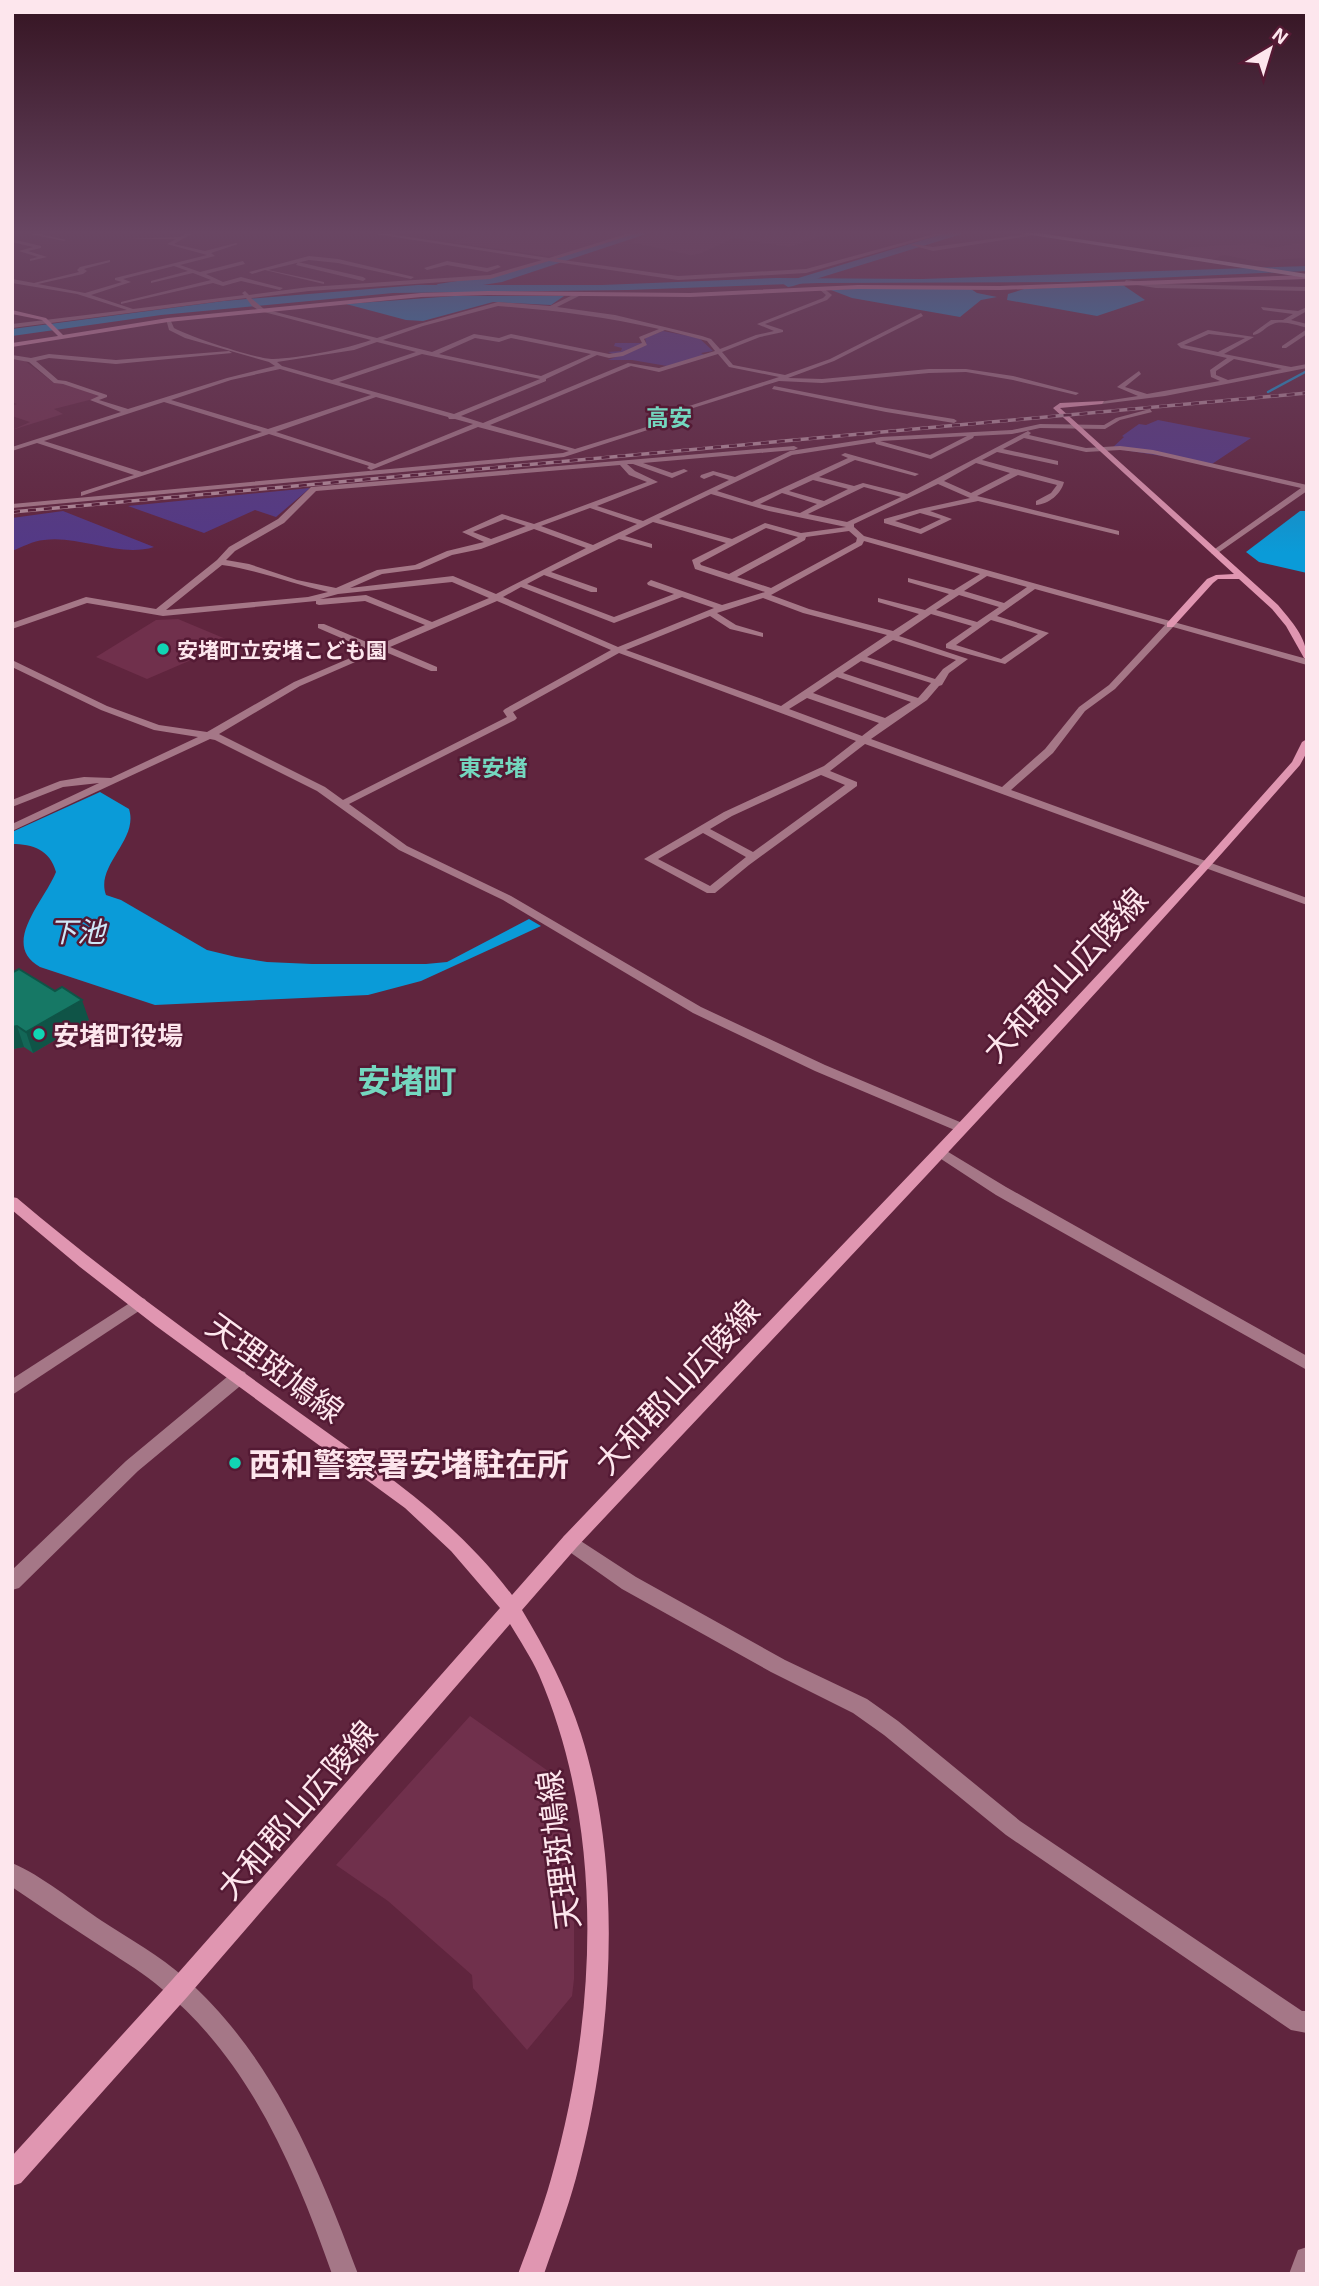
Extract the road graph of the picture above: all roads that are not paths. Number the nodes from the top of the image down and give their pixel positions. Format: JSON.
{"nodes":[{"id":1,"x":38,"y":340,"type":"edge"},
{"id":2,"x":196,"y":340,"type":"edge"},
{"id":3,"x":376,"y":340,"type":"edge"},
{"id":4,"x":380,"y":340,"type":"edge"},
{"id":5,"x":466,"y":340,"type":"edge"},
{"id":6,"x":530,"y":340,"type":"edge"},
{"id":7,"x":642,"y":340,"type":"edge"},
{"id":8,"x":707,"y":340,"type":"edge"},
{"id":9,"x":747,"y":340,"type":"edge"},
{"id":10,"x":872,"y":340,"type":"edge"},
{"id":11,"x":1190,"y":340,"type":"edge"},
{"id":12,"x":1246,"y":340,"type":"edge"},
{"id":13,"x":1295,"y":340,"type":"edge"},
{"id":14,"x":12,"y":345,"type":"edge"},
{"id":15,"x":1284,"y":347,"type":"dead end"},
{"id":16,"x":719,"y":351,"type":"junction"},
{"id":17,"x":237,"y":352,"type":"junction"},
{"id":18,"x":422,"y":352,"type":"junction"},
{"id":19,"x":598,"y":353,"type":"junction"},
{"id":20,"x":433,"y":354,"type":"junction"},
{"id":21,"x":1219,"y":354,"type":"junction"},
{"id":22,"x":12,"y":357,"type":"edge"},
{"id":23,"x":1233,"y":357,"type":"junction"},
{"id":24,"x":31,"y":360,"type":"junction"},
{"id":25,"x":271,"y":361,"type":"junction"},
{"id":26,"x":1307,"y":366,"type":"edge"},
{"id":27,"x":280,"y":367,"type":"junction"},
{"id":28,"x":1291,"y":369,"type":"junction"},
{"id":29,"x":1139,"y":373,"type":"dead end"},
{"id":30,"x":788,"y":376,"type":"junction"},
{"id":31,"x":542,"y":378,"type":"junction"},
{"id":32,"x":779,"y":379,"type":"junction"},
{"id":33,"x":332,"y":382,"type":"junction"},
{"id":34,"x":1228,"y":382,"type":"junction"},
{"id":35,"x":763,"y":385,"type":"junction"},
{"id":36,"x":1076,"y":393,"type":"dead end"},
{"id":37,"x":374,"y":396,"type":"junction"},
{"id":38,"x":1147,"y":397,"type":"junction"},
{"id":39,"x":164,"y":400,"type":"junction"},
{"id":40,"x":1102,"y":402,"type":"joint"},
{"id":41,"x":1150,"y":411,"type":"dead end"},
{"id":42,"x":127,"y":412,"type":"junction"},
{"id":43,"x":451,"y":418,"type":"junction"},
{"id":44,"x":1118,"y":419,"type":"junction"},
{"id":45,"x":954,"y":421,"type":"dead end"},
{"id":46,"x":1138,"y":423,"type":"dead end"},
{"id":47,"x":479,"y":426,"type":"junction"},
{"id":48,"x":1078,"y":428,"type":"junction"},
{"id":49,"x":270,"y":431,"type":"junction"},
{"id":50,"x":1024,"y":433,"type":"junction"},
{"id":51,"x":978,"y":434,"type":"junction"},
{"id":52,"x":38,"y":440,"type":"junction"},
{"id":53,"x":867,"y":440,"type":"junction"},
{"id":54,"x":821,"y":447,"type":"junction"},
{"id":55,"x":12,"y":449,"type":"edge"},
{"id":56,"x":1102,"y":449,"type":"junction"},
{"id":57,"x":802,"y":450,"type":"junction"},
{"id":58,"x":996,"y":450,"type":"junction"},
{"id":59,"x":576,"y":451,"type":"junction"},
{"id":60,"x":854,"y":458,"type":"junction"},
{"id":61,"x":631,"y":461,"type":"junction"},
{"id":62,"x":976,"y":461,"type":"junction"},
{"id":63,"x":621,"y":462,"type":"junction"},
{"id":64,"x":1055,"y":463,"type":"dead end"},
{"id":65,"x":375,"y":466,"type":"junction"},
{"id":66,"x":684,"y":471,"type":"dead end"},
{"id":67,"x":1017,"y":472,"type":"junction"},
{"id":68,"x":364,"y":473,"type":"junction"},
{"id":69,"x":140,"y":474,"type":"junction"},
{"id":70,"x":915,"y":474,"type":"dead end"},
{"id":71,"x":704,"y":477,"type":"dead end"},
{"id":72,"x":812,"y":477,"type":"junction"},
{"id":73,"x":735,"y":479,"type":"junction"},
{"id":74,"x":938,"y":481,"type":"junction"},
{"id":75,"x":1307,"y":487,"type":"edge"},
{"id":76,"x":855,"y":489,"type":"junction"},
{"id":77,"x":626,"y":491,"type":"junction"},
{"id":78,"x":782,"y":491,"type":"junction"},
{"id":79,"x":711,"y":492,"type":"junction"},
{"id":80,"x":908,"y":496,"type":"junction"},
{"id":81,"x":975,"y":497,"type":"junction"},
{"id":82,"x":642,"y":499,"type":"dead end"},
{"id":83,"x":60,"y":502,"type":"junction"},
{"id":84,"x":825,"y":503,"type":"junction"},
{"id":85,"x":1039,"y":503,"type":"dead end"},
{"id":86,"x":753,"y":504,"type":"junction"},
{"id":87,"x":589,"y":505,"type":"junction"},
{"id":88,"x":12,"y":506,"type":"edge"},
{"id":89,"x":920,"y":511,"type":"junction"},
{"id":90,"x":803,"y":514,"type":"junction"},
{"id":91,"x":866,"y":515,"type":"junction"},
{"id":92,"x":654,"y":520,"type":"junction"},
{"id":93,"x":887,"y":521,"type":"junction"},
{"id":94,"x":644,"y":524,"type":"junction"},
{"id":95,"x":538,"y":526,"type":"junction"},
{"id":96,"x":850,"y":527,"type":"junction"},
{"id":97,"x":1116,"y":533,"type":"dead end"},
{"id":98,"x":800,"y":535,"type":"junction"},
{"id":99,"x":619,"y":536,"type":"junction"},
{"id":100,"x":861,"y":538,"type":"junction"},
{"id":101,"x":491,"y":542,"type":"junction"},
{"id":102,"x":732,"y":542,"type":"junction"},
{"id":103,"x":649,"y":546,"type":"dead end"},
{"id":104,"x":593,"y":548,"type":"junction"},
{"id":105,"x":1215,"y":553,"type":"junction"},
{"id":106,"x":572,"y":558,"type":"junction"},
{"id":107,"x":220,"y":562,"type":"junction"},
{"id":108,"x":588,"y":564,"type":"dead end"},
{"id":109,"x":417,"y":566,"type":"junction"},
{"id":110,"x":544,"y":572,"type":"junction"},
{"id":111,"x":986,"y":573,"type":"junction"},
{"id":112,"x":1239,"y":576,"type":"junction"},
{"id":113,"x":730,"y":577,"type":"junction"},
{"id":114,"x":443,"y":578,"type":"junction"},
{"id":115,"x":911,"y":580,"type":"dead end"},
{"id":116,"x":520,"y":583,"type":"junction"},
{"id":117,"x":651,"y":583,"type":"dead end"},
{"id":118,"x":1034,"y":586,"type":"junction"},
{"id":119,"x":594,"y":590,"type":"dead end"},
{"id":120,"x":337,"y":591,"type":"junction"},
{"id":121,"x":956,"y":592,"type":"junction"},
{"id":122,"x":767,"y":593,"type":"junction"},
{"id":123,"x":681,"y":594,"type":"junction"},
{"id":124,"x":496,"y":598,"type":"junction"},
{"id":125,"x":311,"y":600,"type":"junction"},
{"id":126,"x":881,"y":600,"type":"dead end"},
{"id":127,"x":1006,"y":606,"type":"junction"},
{"id":128,"x":722,"y":608,"type":"junction"},
{"id":129,"x":157,"y":612,"type":"junction"},
{"id":130,"x":927,"y":612,"type":"junction"},
{"id":131,"x":710,"y":613,"type":"junction"},
{"id":132,"x":990,"y":617,"type":"junction"},
{"id":133,"x":979,"y":625,"type":"junction"},
{"id":134,"x":1170,"y":625,"type":"junction"},
{"id":135,"x":12,"y":626,"type":"edge"},
{"id":136,"x":321,"y":626,"type":"dead end"},
{"id":137,"x":434,"y":626,"type":"junction"},
{"id":138,"x":894,"y":633,"type":"junction"},
{"id":139,"x":760,"y":635,"type":"dead end"},
{"id":140,"x":949,"y":646,"type":"junction"},
{"id":141,"x":382,"y":650,"type":"junction"},
{"id":142,"x":618,"y":650,"type":"junction"},
{"id":143,"x":1307,"y":656,"type":"edge"},
{"id":144,"x":861,"y":658,"type":"junction"},
{"id":145,"x":1307,"y":662,"type":"edge"},
{"id":146,"x":12,"y":663,"type":"edge"},
{"id":147,"x":433,"y":669,"type":"dead end"},
{"id":148,"x":837,"y":674,"type":"junction"},
{"id":149,"x":939,"y":683,"type":"junction"},
{"id":150,"x":806,"y":694,"type":"junction"},
{"id":151,"x":918,"y":701,"type":"junction"},
{"id":152,"x":782,"y":710,"type":"junction"},
{"id":153,"x":886,"y":722,"type":"junction"},
{"id":154,"x":210,"y":735,"type":"junction"},
{"id":155,"x":863,"y":740,"type":"junction"},
{"id":156,"x":1307,"y":743,"type":"edge"},
{"id":157,"x":821,"y":771,"type":"junction"},
{"id":158,"x":114,"y":781,"type":"junction"},
{"id":159,"x":1005,"y":790,"type":"junction"},
{"id":160,"x":344,"y":803,"type":"junction"},
{"id":161,"x":12,"y":804,"type":"edge"},
{"id":162,"x":12,"y":828,"type":"edge"},
{"id":163,"x":703,"y":829,"type":"junction"},
{"id":164,"x":753,"y":856,"type":"junction"},
{"id":165,"x":1207,"y":864,"type":"junction"},
{"id":166,"x":1307,"y":901,"type":"edge"},
{"id":167,"x":962,"y":1128,"type":"junction"},
{"id":168,"x":940,"y":1152,"type":"junction"},
{"id":169,"x":12,"y":1202,"type":"edge"},
{"id":170,"x":139,"y":1303,"type":"junction"},
{"id":171,"x":1307,"y":1364,"type":"edge"},
{"id":172,"x":239,"y":1377,"type":"junction"},
{"id":173,"x":12,"y":1388,"type":"edge"},
{"id":174,"x":570,"y":1542,"type":"junction"},
{"id":175,"x":12,"y":1582,"type":"edge"},
{"id":176,"x":511,"y":1608,"type":"junction"},
{"id":177,"x":12,"y":1874,"type":"edge"},
{"id":178,"x":180,"y":1988,"type":"junction"},
{"id":179,"x":1307,"y":2022,"type":"edge"},
{"id":180,"x":12,"y":2174,"type":"edge"},
{"id":181,"x":1307,"y":2259,"type":"edge"},
{"id":182,"x":345,"y":2274,"type":"edge"},
{"id":183,"x":531,"y":2274,"type":"edge"},
{"id":184,"x":1302,"y":2274,"type":"edge"}],
"edges":[{"from":1,"to":14,"type":"main road"},
{"from":2,"to":17,"type":"street"},
{"from":3,"to":25,"type":"street"},
{"from":4,"to":18,"type":"street"},
{"from":5,"to":20,"type":"street"},
{"from":6,"to":19,"type":"street"},
{"from":7,"to":19,"type":"street"},
{"from":8,"to":16,"type":"street"},
{"from":9,"to":16,"type":"street"},
{"from":10,"to":30,"type":"street"},
{"from":11,"to":21,"type":"street"},
{"from":12,"to":21,"type":"street"},
{"from":13,"to":15,"type":"street"},
{"from":16,"to":30,"type":"street"},
{"from":16,"to":47,"type":"street"},
{"from":17,"to":24,"type":"street"},
{"from":17,"to":25,"type":"street"},
{"from":18,"to":20,"type":"street"},
{"from":18,"to":33,"type":"street"},
{"from":19,"to":31,"type":"street"},
{"from":20,"to":31,"type":"street"},
{"from":21,"to":23,"type":"street"},
{"from":22,"to":24,"type":"street"},
{"from":23,"to":28,"type":"street"},
{"from":23,"to":34,"type":"street"},
{"from":24,"to":42,"type":"street"},
{"from":25,"to":27,"type":"street"},
{"from":26,"to":28,"type":"street"},
{"from":27,"to":33,"type":"street"},
{"from":27,"to":39,"type":"street"},
{"from":28,"to":34,"type":"street"},
{"from":29,"to":38,"type":"street"},
{"from":30,"to":32,"type":"street"},
{"from":31,"to":43,"type":"street"},
{"from":32,"to":35,"type":"street"},
{"from":32,"to":36,"type":"street"},
{"from":33,"to":37,"type":"street"},
{"from":34,"to":38,"type":"street"},
{"from":35,"to":45,"type":"street"},
{"from":35,"to":59,"type":"street"},
{"from":37,"to":43,"type":"street"},
{"from":37,"to":49,"type":"street"},
{"from":38,"to":40,"type":"street"},
{"from":39,"to":42,"type":"street"},
{"from":39,"to":49,"type":"street"},
{"from":40,"to":48,"type":"main road"},
{"from":41,"to":44,"type":"street"},
{"from":42,"to":52,"type":"street"},
{"from":43,"to":47,"type":"street"},
{"from":44,"to":46,"type":"street"},
{"from":44,"to":48,"type":"street"},
{"from":47,"to":59,"type":"street"},
{"from":47,"to":65,"type":"street"},
{"from":48,"to":50,"type":"street"},
{"from":48,"to":56,"type":"main road"},
{"from":49,"to":65,"type":"street"},
{"from":49,"to":69,"type":"street"},
{"from":50,"to":51,"type":"street"},
{"from":50,"to":56,"type":"street"},
{"from":50,"to":58,"type":"street"},
{"from":51,"to":53,"type":"street"},
{"from":51,"to":53,"type":"street"},
{"from":52,"to":55,"type":"street"},
{"from":52,"to":69,"type":"street"},
{"from":53,"to":54,"type":"street"},
{"from":54,"to":57,"type":"street"},
{"from":54,"to":60,"type":"street"},
{"from":56,"to":75,"type":"street"},
{"from":56,"to":105,"type":"main road"},
{"from":57,"to":61,"type":"street"},
{"from":57,"to":73,"type":"street"},
{"from":58,"to":62,"type":"street"},
{"from":58,"to":64,"type":"street"},
{"from":59,"to":68,"type":"street"},
{"from":60,"to":70,"type":"street"},
{"from":60,"to":72,"type":"street"},
{"from":61,"to":63,"type":"street"},
{"from":61,"to":66,"type":"street"},
{"from":62,"to":67,"type":"street"},
{"from":62,"to":74,"type":"street"},
{"from":63,"to":77,"type":"street"},
{"from":63,"to":107,"type":"street"},
{"from":65,"to":68,"type":"street"},
{"from":67,"to":81,"type":"street"},
{"from":67,"to":85,"type":"street"},
{"from":68,"to":83,"type":"street"},
{"from":69,"to":83,"type":"street"},
{"from":71,"to":73,"type":"street"},
{"from":72,"to":76,"type":"street"},
{"from":72,"to":78,"type":"street"},
{"from":73,"to":79,"type":"street"},
{"from":74,"to":80,"type":"street"},
{"from":74,"to":81,"type":"street"},
{"from":75,"to":105,"type":"street"},
{"from":76,"to":80,"type":"street"},
{"from":76,"to":84,"type":"street"},
{"from":77,"to":82,"type":"street"},
{"from":77,"to":87,"type":"street"},
{"from":78,"to":84,"type":"street"},
{"from":78,"to":86,"type":"street"},
{"from":79,"to":86,"type":"street"},
{"from":79,"to":92,"type":"street"},
{"from":80,"to":91,"type":"street"},
{"from":81,"to":89,"type":"street"},
{"from":81,"to":97,"type":"street"},
{"from":83,"to":88,"type":"street"},
{"from":84,"to":90,"type":"street"},
{"from":86,"to":90,"type":"street"},
{"from":87,"to":94,"type":"street"},
{"from":87,"to":95,"type":"street"},
{"from":89,"to":93,"type":"street"},
{"from":89,"to":93,"type":"street"},
{"from":90,"to":96,"type":"street"},
{"from":91,"to":93,"type":"street"},
{"from":91,"to":96,"type":"street"},
{"from":92,"to":94,"type":"street"},
{"from":92,"to":102,"type":"street"},
{"from":94,"to":99,"type":"street"},
{"from":95,"to":101,"type":"street"},
{"from":95,"to":101,"type":"street"},
{"from":95,"to":104,"type":"street"},
{"from":96,"to":98,"type":"street"},
{"from":96,"to":100,"type":"street"},
{"from":98,"to":102,"type":"street"},
{"from":98,"to":113,"type":"street"},
{"from":99,"to":103,"type":"street"},
{"from":99,"to":104,"type":"street"},
{"from":100,"to":111,"type":"street"},
{"from":100,"to":122,"type":"street"},
{"from":101,"to":109,"type":"street"},
{"from":102,"to":113,"type":"street"},
{"from":104,"to":106,"type":"street"},
{"from":105,"to":112,"type":"main road"},
{"from":106,"to":108,"type":"street"},
{"from":106,"to":110,"type":"street"},
{"from":107,"to":120,"type":"street"},
{"from":107,"to":129,"type":"street"},
{"from":109,"to":114,"type":"street"},
{"from":109,"to":120,"type":"street"},
{"from":110,"to":116,"type":"street"},
{"from":110,"to":119,"type":"street"},
{"from":111,"to":118,"type":"street"},
{"from":111,"to":121,"type":"street"},
{"from":112,"to":134,"type":"main road"},
{"from":112,"to":143,"type":"main road"},
{"from":113,"to":122,"type":"street"},
{"from":114,"to":120,"type":"street"},
{"from":114,"to":124,"type":"street"},
{"from":115,"to":121,"type":"street"},
{"from":116,"to":123,"type":"street"},
{"from":116,"to":124,"type":"street"},
{"from":117,"to":123,"type":"street"},
{"from":118,"to":127,"type":"street"},
{"from":118,"to":134,"type":"street"},
{"from":120,"to":125,"type":"street"},
{"from":121,"to":127,"type":"street"},
{"from":121,"to":130,"type":"street"},
{"from":122,"to":128,"type":"street"},
{"from":122,"to":138,"type":"street"},
{"from":123,"to":128,"type":"street"},
{"from":124,"to":137,"type":"street"},
{"from":124,"to":142,"type":"street"},
{"from":125,"to":129,"type":"street"},
{"from":125,"to":137,"type":"street"},
{"from":126,"to":130,"type":"street"},
{"from":127,"to":132,"type":"street"},
{"from":128,"to":131,"type":"street"},
{"from":129,"to":135,"type":"street"},
{"from":130,"to":133,"type":"street"},
{"from":130,"to":138,"type":"street"},
{"from":131,"to":139,"type":"street"},
{"from":131,"to":142,"type":"street"},
{"from":132,"to":133,"type":"street"},
{"from":132,"to":140,"type":"street"},
{"from":133,"to":140,"type":"street"},
{"from":134,"to":145,"type":"street"},
{"from":134,"to":159,"type":"street"},
{"from":136,"to":141,"type":"street"},
{"from":137,"to":141,"type":"street"},
{"from":138,"to":140,"type":"street"},
{"from":138,"to":144,"type":"street"},
{"from":138,"to":149,"type":"street"},
{"from":141,"to":147,"type":"street"},
{"from":141,"to":154,"type":"street"},
{"from":142,"to":152,"type":"street"},
{"from":142,"to":160,"type":"street"},
{"from":144,"to":148,"type":"street"},
{"from":144,"to":149,"type":"street"},
{"from":146,"to":154,"type":"street"},
{"from":148,"to":150,"type":"street"},
{"from":148,"to":151,"type":"street"},
{"from":149,"to":151,"type":"street"},
{"from":150,"to":152,"type":"street"},
{"from":150,"to":153,"type":"street"},
{"from":151,"to":153,"type":"street"},
{"from":152,"to":155,"type":"street"},
{"from":153,"to":155,"type":"street"},
{"from":154,"to":158,"type":"street"},
{"from":154,"to":160,"type":"street"},
{"from":155,"to":157,"type":"street"},
{"from":155,"to":159,"type":"street"},
{"from":156,"to":165,"type":"main road","name":"大和郡山広陵線"},
{"from":157,"to":163,"type":"street"},
{"from":157,"to":164,"type":"street"},
{"from":158,"to":161,"type":"street"},
{"from":158,"to":162,"type":"street"},
{"from":159,"to":165,"type":"street"},
{"from":160,"to":167,"type":"street"},
{"from":163,"to":164,"type":"street"},
{"from":163,"to":164,"type":"street"},
{"from":165,"to":166,"type":"street"},
{"from":165,"to":167,"type":"main road","name":"大和郡山広陵線"},
{"from":167,"to":168,"type":"main road","name":"大和郡山広陵線"},
{"from":168,"to":171,"type":"street"},
{"from":168,"to":174,"type":"main road","name":"大和郡山広陵線"},
{"from":169,"to":170,"type":"main road","name":"天理斑鳩線"},
{"from":170,"to":172,"type":"main road","name":"天理斑鳩線"},
{"from":170,"to":173,"type":"street"},
{"from":172,"to":175,"type":"street"},
{"from":172,"to":176,"type":"main road","name":"天理斑鳩線"},
{"from":174,"to":176,"type":"main road","name":"大和郡山広陵線"},
{"from":174,"to":179,"type":"street"},
{"from":176,"to":178,"type":"main road","name":"大和郡山広陵線"},
{"from":176,"to":183,"type":"main road","name":"天理斑鳩線"},
{"from":177,"to":178,"type":"street"},
{"from":178,"to":180,"type":"main road","name":"大和郡山広陵線"},
{"from":178,"to":182,"type":"street"},
{"from":181,"to":184,"type":"street"}]}
